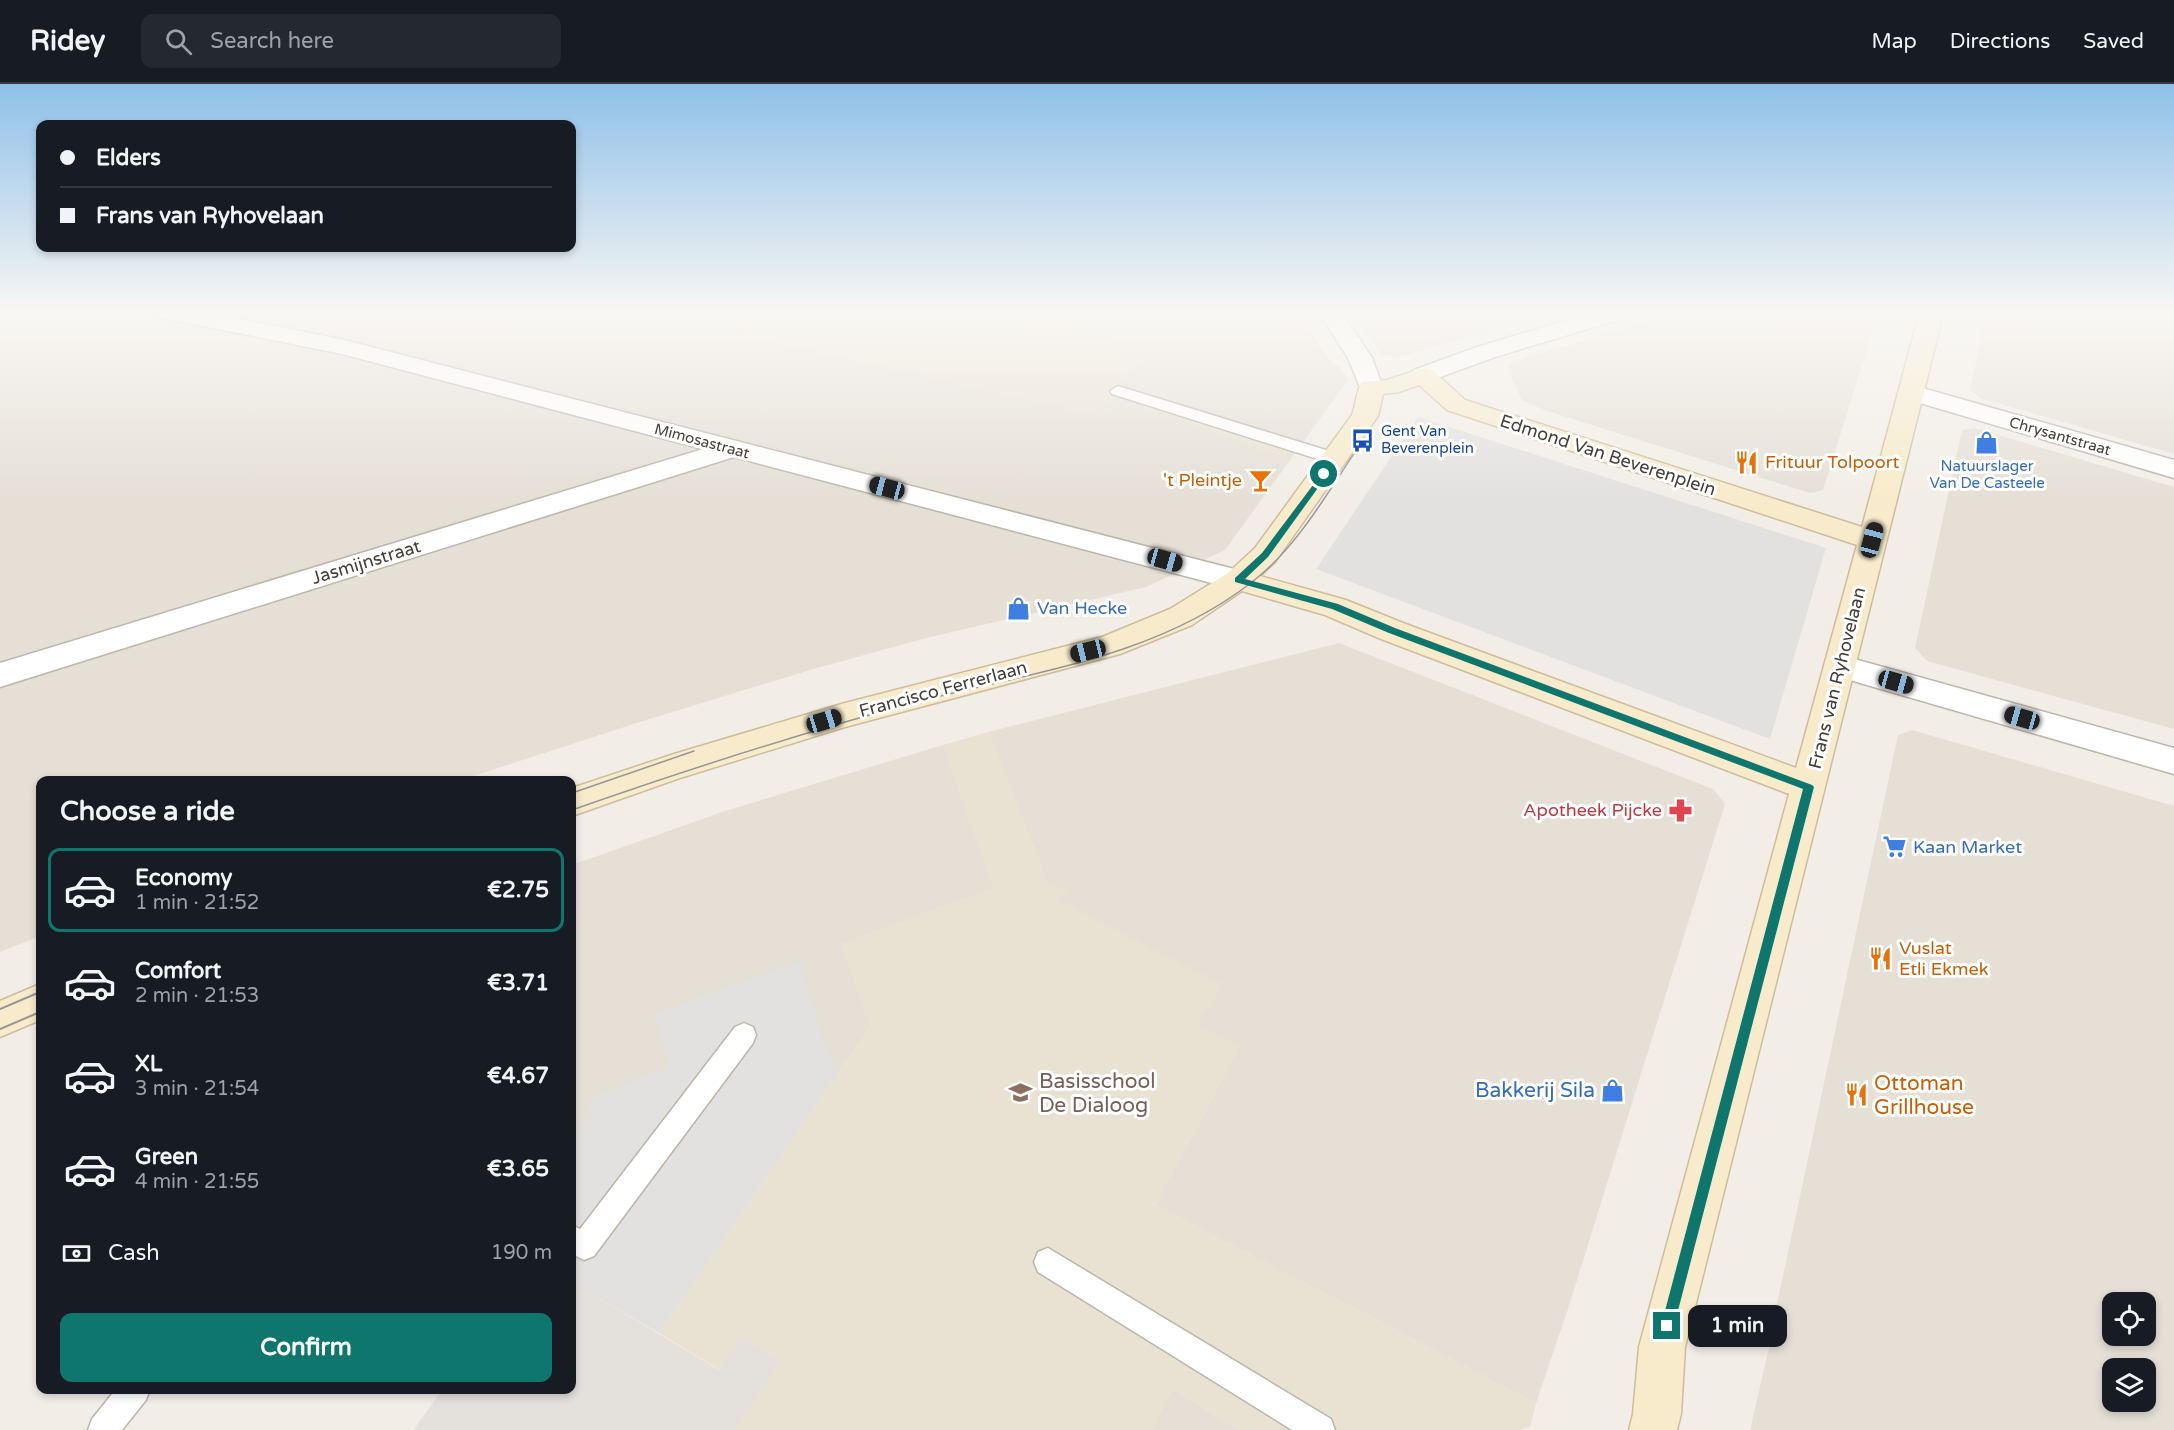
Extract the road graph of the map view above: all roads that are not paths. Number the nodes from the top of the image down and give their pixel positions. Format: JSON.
{"nodes":[{"id":1,"x":446,"y":374,"type":"edge"},
{"id":2,"x":1366,"y":374,"type":"edge"},
{"id":3,"x":1426,"y":374,"type":"edge"},
{"id":4,"x":1917,"y":374,"type":"edge"},
{"id":5,"x":1423,"y":375,"type":"junction"},
{"id":6,"x":1371,"y":387,"type":"junction"},
{"id":7,"x":1118,"y":391,"type":"dead end"},
{"id":8,"x":1912,"y":393,"type":"junction"},
{"id":9,"x":732,"y":449,"type":"junction"},
{"id":10,"x":1336,"y":459,"type":"junction"},
{"id":11,"x":2174,"y":469,"type":"edge"},
{"id":12,"x":1872,"y":540,"type":"junction"},
{"id":13,"x":1238,"y":580,"type":"junction"},
{"id":14,"x":1840,"y":666,"type":"junction"},
{"id":15,"x":0,"y":675,"type":"edge"},
{"id":16,"x":2174,"y":761,"type":"edge"},
{"id":17,"x":1809,"y":787,"type":"junction"},
{"id":18,"x":576,"y":801,"type":"edge"},
{"id":19,"x":36,"y":1004,"type":"edge"},
{"id":20,"x":0,"y":1019,"type":"edge"},
{"id":21,"x":744,"y":1035,"type":"dead end"},
{"id":22,"x":576,"y":1241,"type":"edge"},
{"id":23,"x":1048,"y":1262,"type":"dead end"},
{"id":24,"x":131,"y":1394,"type":"edge"},
{"id":25,"x":103,"y":1430,"type":"edge"},
{"id":26,"x":1320,"y":1430,"type":"edge"},
{"id":27,"x":1653,"y":1430,"type":"edge"}],
"edges":[{"from":1,"to":9,"type":"street","name":"Mimosastraat"},
{"from":2,"to":6,"type":"street"},
{"from":3,"to":5,"type":"street"},
{"from":4,"to":8,"type":"street","name":"Frans van Ryhovelaan"},
{"from":5,"to":6,"type":"street"},
{"from":5,"to":12,"type":"street","name":"Edmond Van Beverenplein"},
{"from":6,"to":10,"type":"street"},
{"from":7,"to":10,"type":"lane"},
{"from":8,"to":11,"type":"street","name":"Chrysantstraat"},
{"from":8,"to":12,"type":"street","name":"Frans van Ryhovelaan"},
{"from":9,"to":13,"type":"street","name":"Mimosastraat"},
{"from":9,"to":15,"type":"street","name":"Jasmijnstraat"},
{"from":10,"to":13,"type":"street"},
{"from":12,"to":14,"type":"street","name":"Frans van Ryhovelaan"},
{"from":13,"to":17,"type":"street"},
{"from":13,"to":18,"type":"street","name":"Francisco Ferrerlaan"},
{"from":14,"to":16,"type":"street"},
{"from":14,"to":17,"type":"street","name":"Frans van Ryhovelaan"},
{"from":17,"to":27,"type":"street","name":"Frans van Ryhovelaan"},
{"from":19,"to":20,"type":"street"},
{"from":21,"to":22,"type":"lane"},
{"from":23,"to":26,"type":"lane"},
{"from":24,"to":25,"type":"lane"}]}
